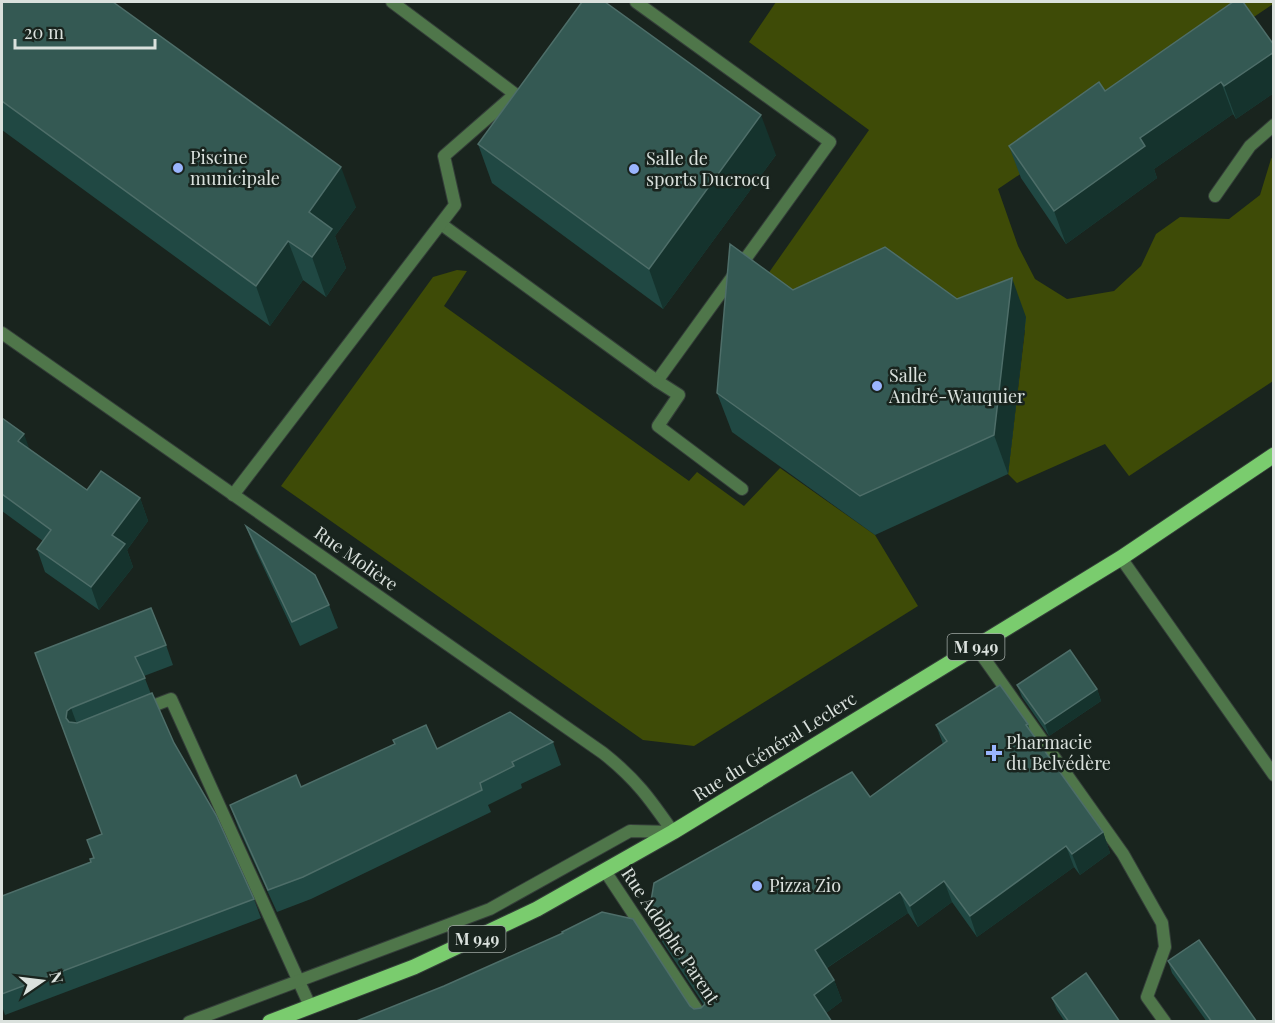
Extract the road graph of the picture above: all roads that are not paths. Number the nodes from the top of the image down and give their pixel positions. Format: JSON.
{"nodes":[{"id":1,"x":392,"y":2,"type":"edge"},
{"id":2,"x":636,"y":2,"type":"edge"},
{"id":3,"x":1274,"y":125,"type":"edge"},
{"id":4,"x":1215,"y":196,"type":"dead end"},
{"id":5,"x":441,"y":224,"type":"junction"},
{"id":6,"x":2,"y":333,"type":"edge"},
{"id":7,"x":657,"y":381,"type":"junction"},
{"id":8,"x":1274,"y":455,"type":"edge"},
{"id":9,"x":742,"y":489,"type":"dead end"},
{"id":10,"x":233,"y":495,"type":"junction"},
{"id":11,"x":1121,"y":558,"type":"junction"},
{"id":12,"x":976,"y":647,"type":"junction"},
{"id":13,"x":131,"y":715,"type":"edge"},
{"id":14,"x":1274,"y":775,"type":"edge"},
{"id":15,"x":673,"y":832,"type":"junction"},
{"id":16,"x":605,"y":871,"type":"junction"},
{"id":17,"x":298,"y":980,"type":"junction"},
{"id":18,"x":310,"y":1006,"type":"junction"},
{"id":19,"x":189,"y":1022,"type":"edge"},
{"id":20,"x":270,"y":1022,"type":"edge"},
{"id":21,"x":705,"y":1022,"type":"edge"},
{"id":22,"x":1165,"y":1022,"type":"edge"}],
"edges":[{"from":1,"to":5,"type":"street"},
{"from":2,"to":7,"type":"street"},
{"from":3,"to":4,"type":"street"},
{"from":5,"to":7,"type":"street"},
{"from":5,"to":10,"type":"street"},
{"from":6,"to":10,"type":"street","name":"Rue Molière"},
{"from":7,"to":9,"type":"street"},
{"from":8,"to":11,"type":"main road","name":"Rue du Général Leclerc","number":"M 949"},
{"from":10,"to":15,"type":"street","name":"Rue Molière"},
{"from":11,"to":12,"type":"main road","name":"Rue du Général Leclerc","number":"M 949"},
{"from":11,"to":14,"type":"street"},
{"from":12,"to":15,"type":"main road","name":"Rue du Général Leclerc","number":"M 949"},
{"from":12,"to":22,"type":"street"},
{"from":13,"to":17,"type":"street"},
{"from":15,"to":16,"type":"main road","name":"Rue du Général Leclerc","number":"M 949"},
{"from":15,"to":17,"type":"street"},
{"from":16,"to":18,"type":"main road","name":"Rue du Général Leclerc","number":"M 949"},
{"from":16,"to":21,"type":"street","name":"Rue Adolphe Parent"},
{"from":17,"to":18,"type":"street"},
{"from":17,"to":19,"type":"street"},
{"from":18,"to":20,"type":"main road","name":"Rue du Général Leclerc","number":"M 949"}]}
